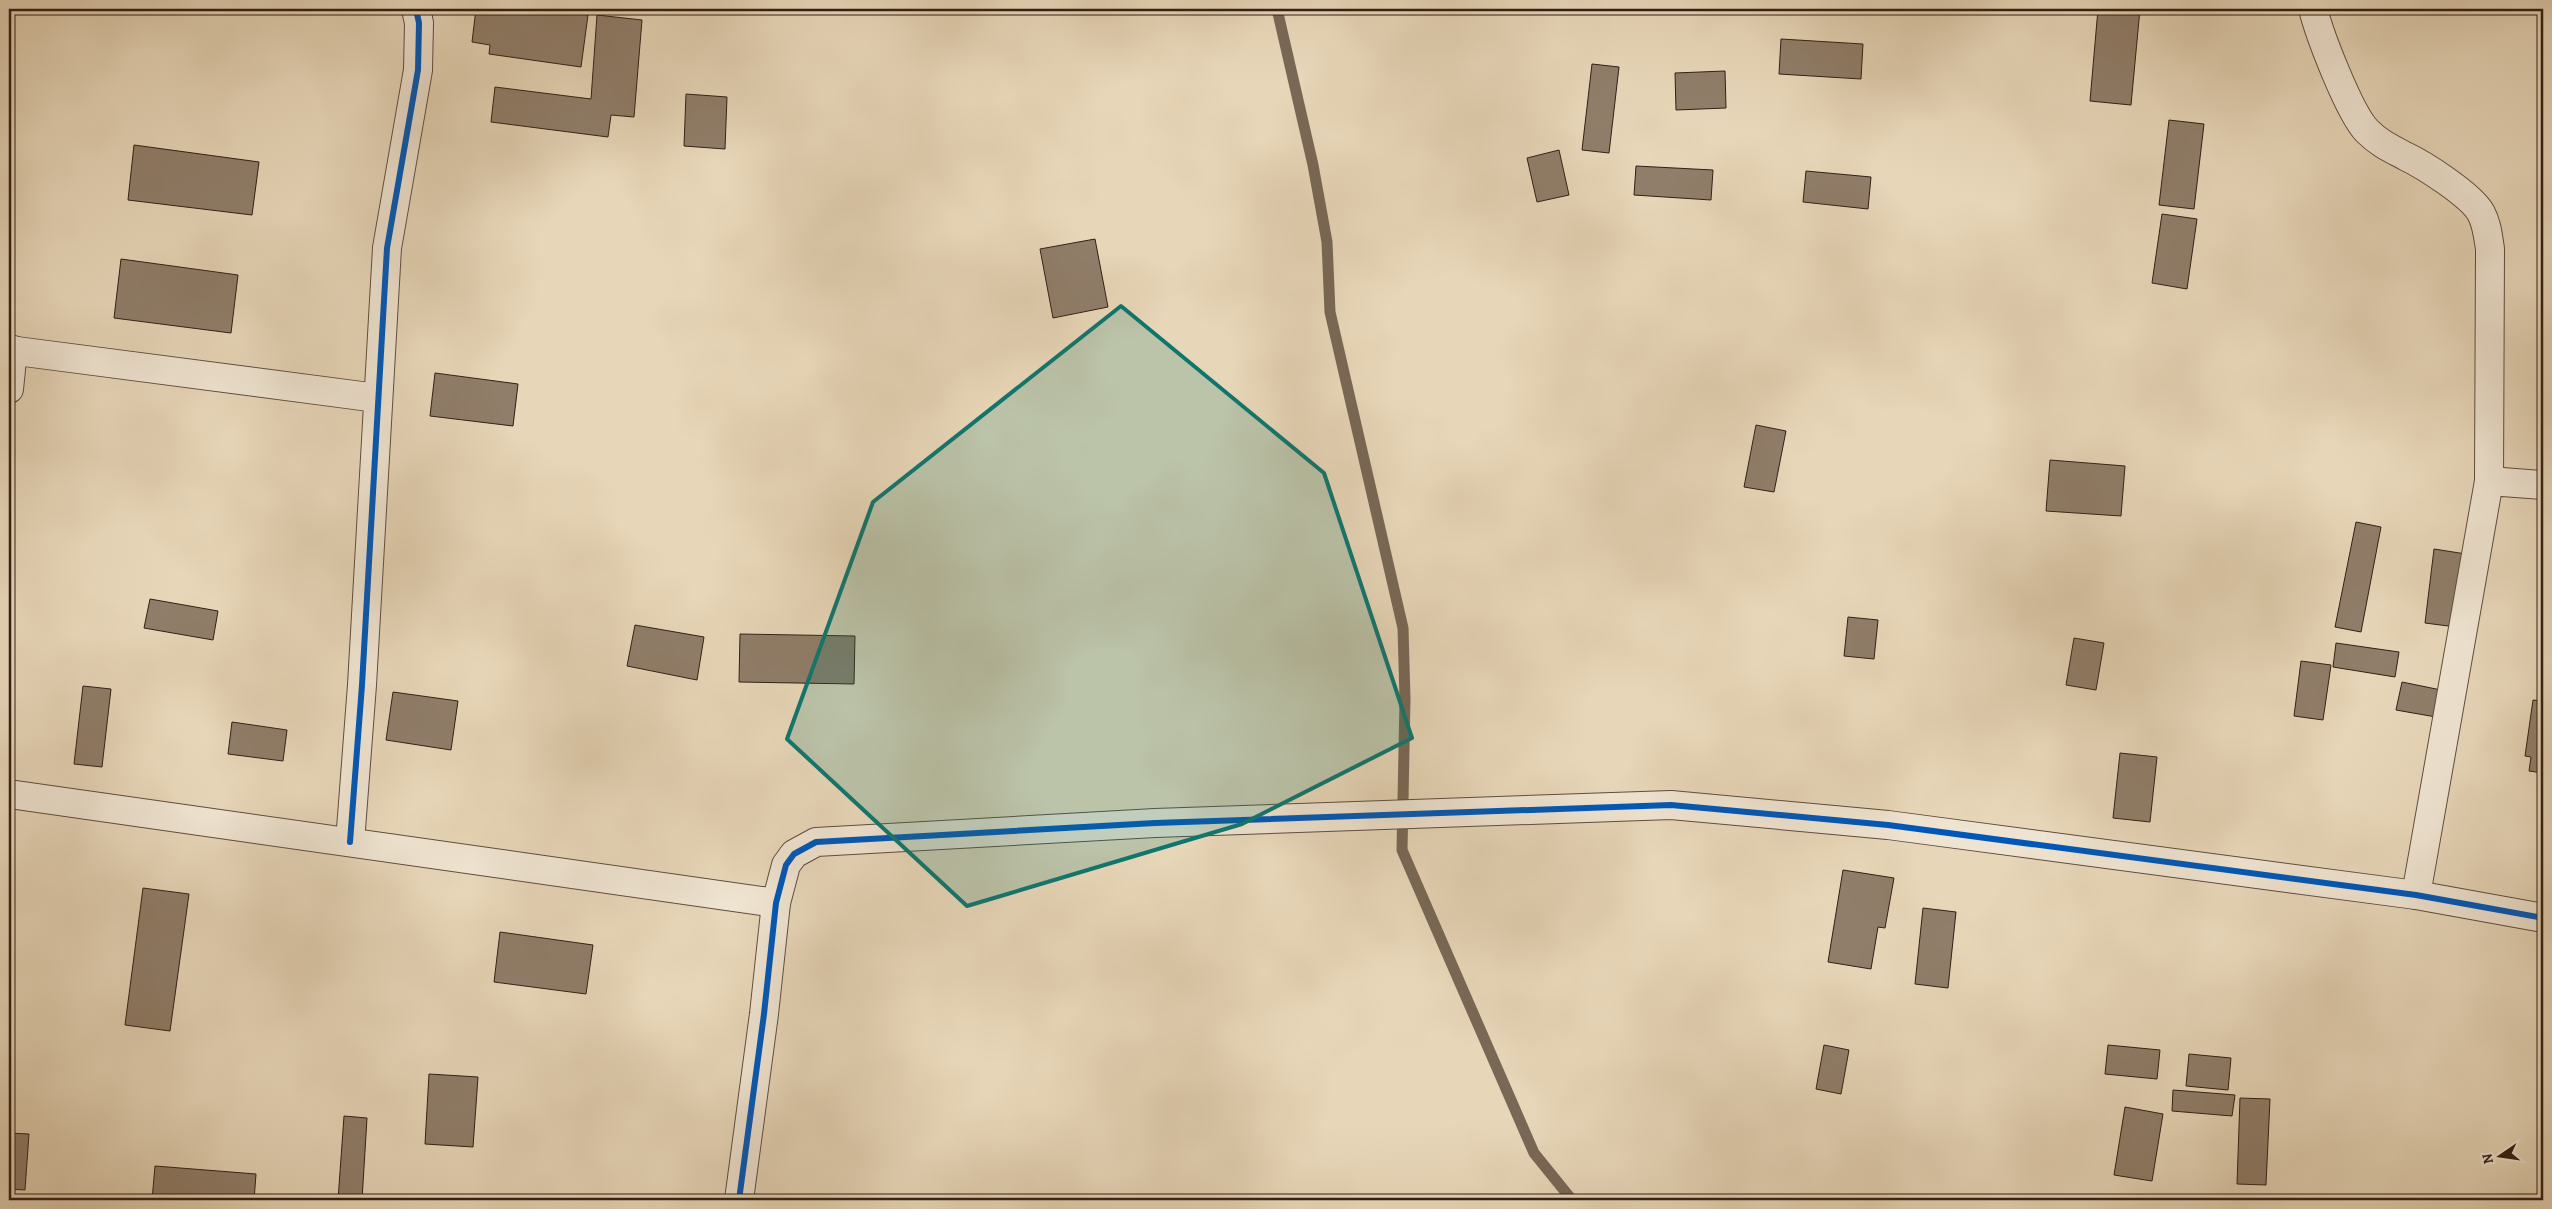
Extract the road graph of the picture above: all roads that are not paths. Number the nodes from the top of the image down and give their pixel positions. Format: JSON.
{"nodes":[{"id":1,"x":416,"y":9,"type":"edge"},
{"id":2,"x":2313,"y":9,"type":"edge"},
{"id":3,"x":11,"y":350,"type":"edge"},
{"id":4,"x":9,"y":390,"type":"edge"},
{"id":5,"x":377,"y":398,"type":"junction"},
{"id":6,"x":2489,"y":481,"type":"junction"},
{"id":7,"x":2543,"y":485,"type":"edge"},
{"id":8,"x":9,"y":794,"type":"edge"},
{"id":9,"x":350,"y":842,"type":"junction"},
{"id":10,"x":2416,"y":895,"type":"junction"},
{"id":11,"x":776,"y":903,"type":"junction"},
{"id":12,"x":2543,"y":918,"type":"edge"},
{"id":13,"x":739,"y":1200,"type":"edge"}],
"edges":[{"from":1,"to":5,"type":"street"},
{"from":2,"to":6,"type":"street"},
{"from":3,"to":4,"type":"street"},
{"from":3,"to":5,"type":"street"},
{"from":5,"to":9,"type":"street"},
{"from":6,"to":7,"type":"street"},
{"from":6,"to":10,"type":"street"},
{"from":8,"to":9,"type":"street"},
{"from":9,"to":11,"type":"street"},
{"from":10,"to":11,"type":"street"},
{"from":10,"to":12,"type":"street"},
{"from":11,"to":13,"type":"street"}]}
